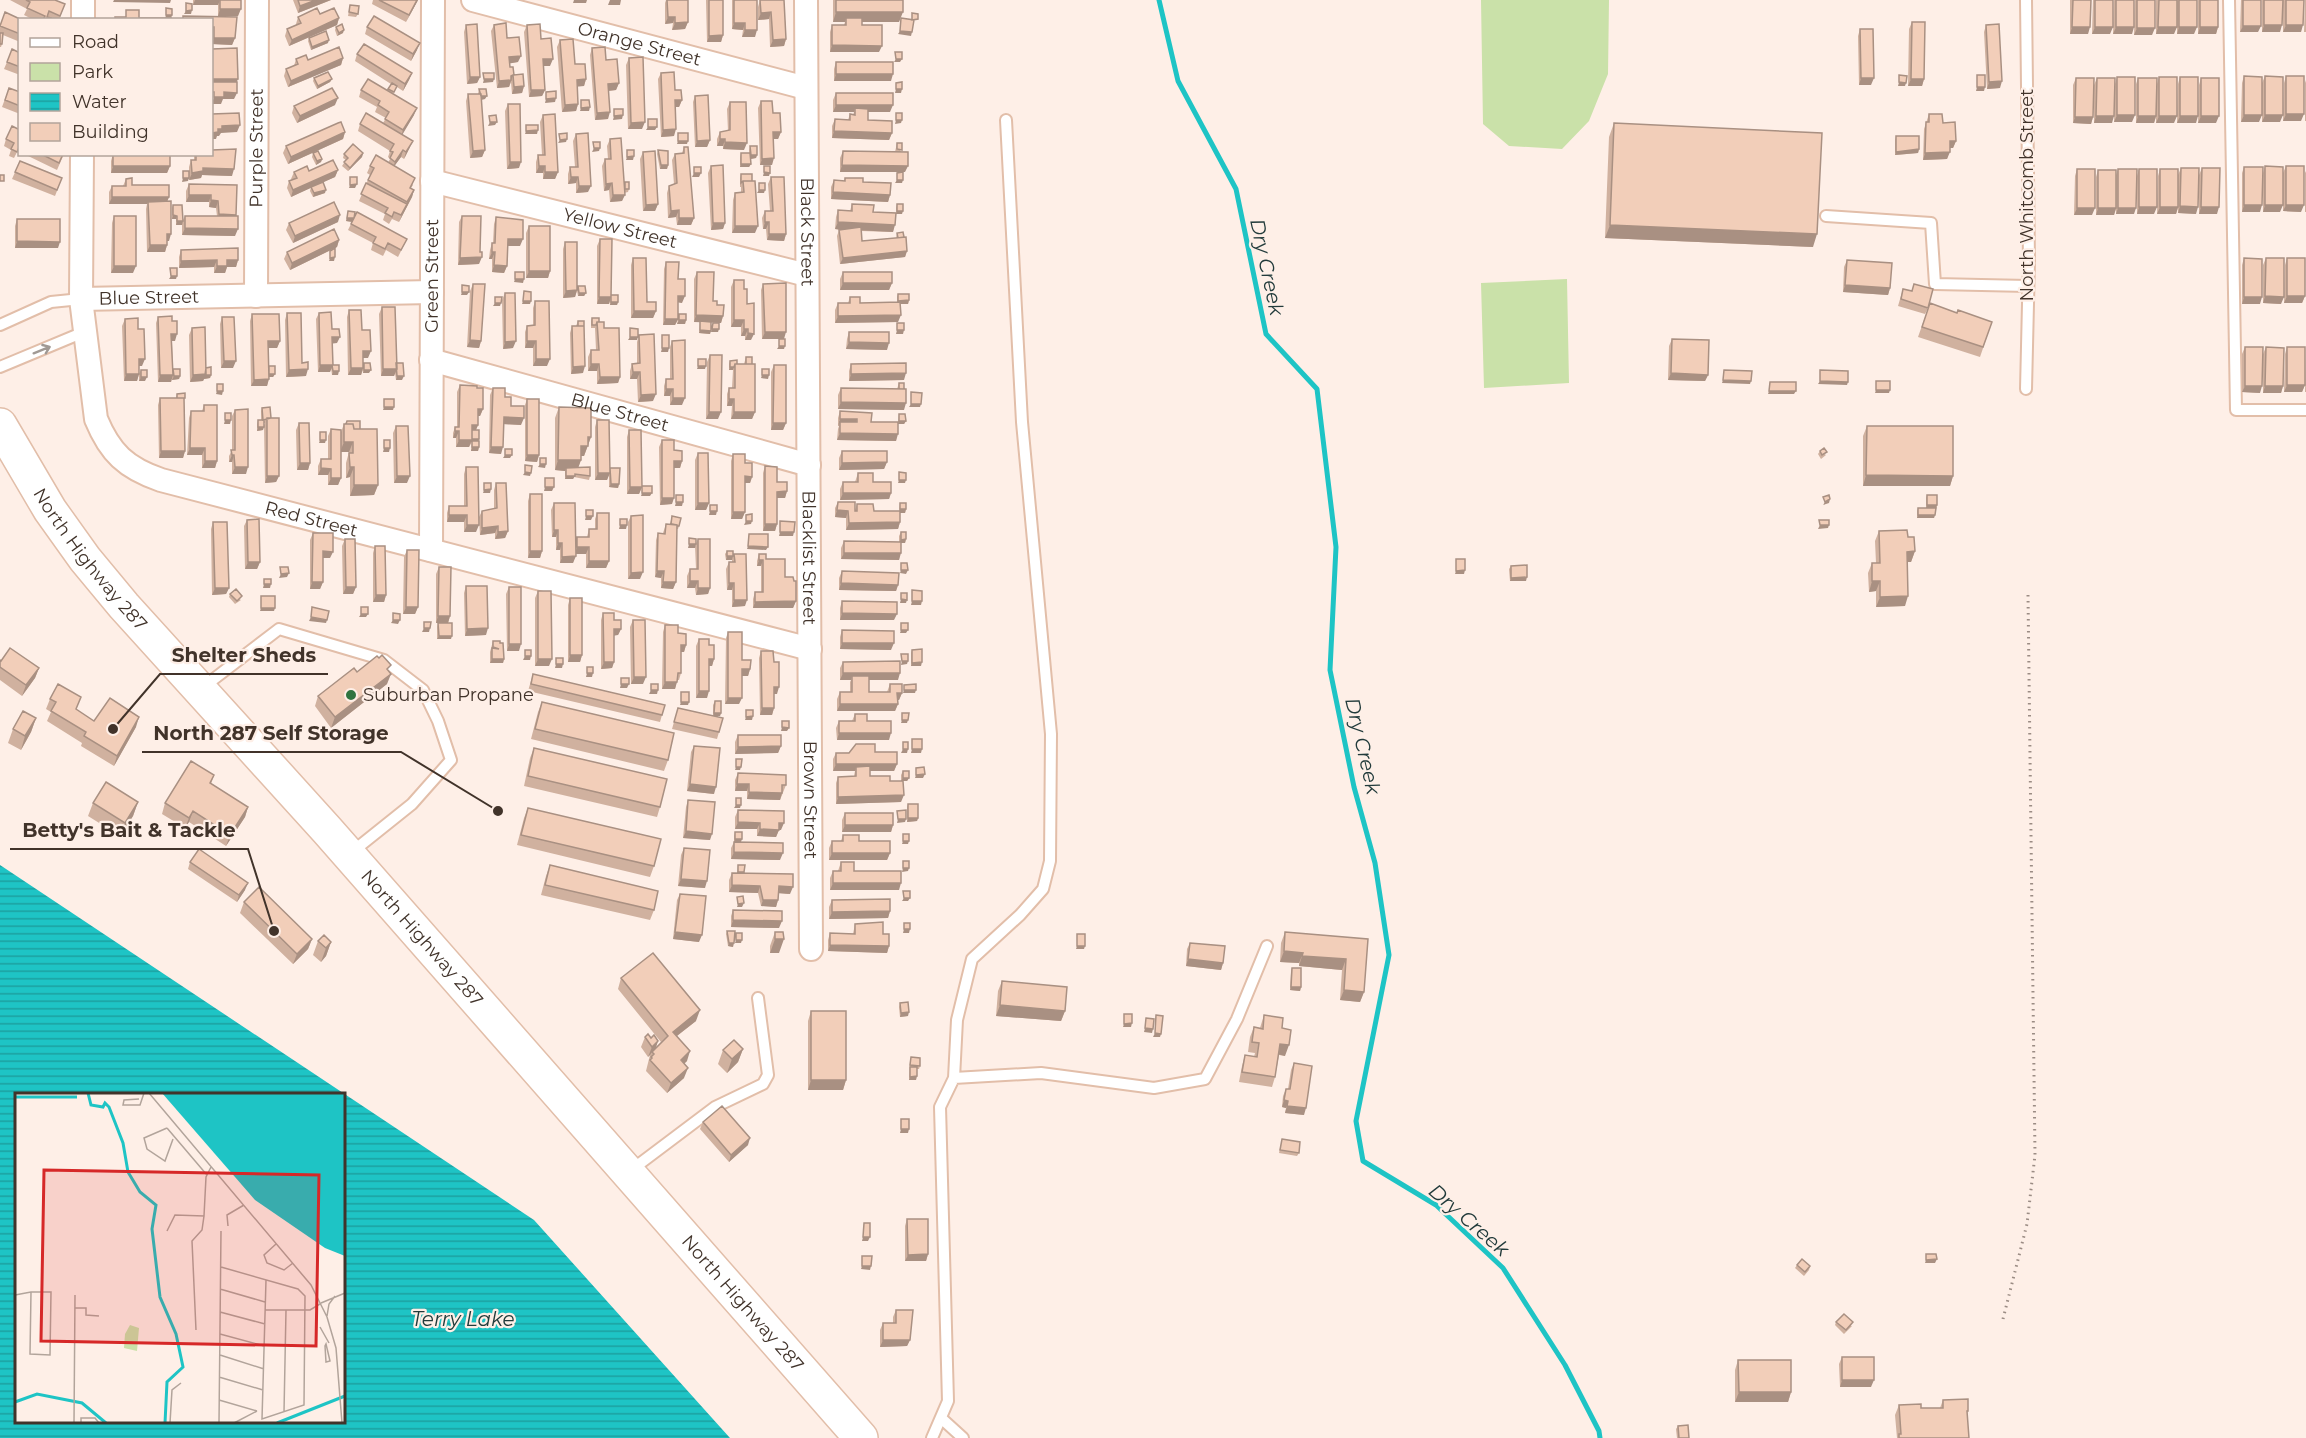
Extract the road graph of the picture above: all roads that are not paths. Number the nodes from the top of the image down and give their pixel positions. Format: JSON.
{"nodes":[{"id":1,"x":83,"y":0,"type":"edge"},
{"id":2,"x":257,"y":0,"type":"edge"},
{"id":3,"x":433,"y":0,"type":"edge"},
{"id":4,"x":473,"y":0,"type":"edge"},
{"id":5,"x":806,"y":0,"type":"edge"},
{"id":6,"x":2026,"y":0,"type":"edge"},
{"id":7,"x":2229,"y":0,"type":"edge"},
{"id":8,"x":83,"y":18,"type":"edge"},
{"id":9,"x":806,"y":88,"type":"junction"},
{"id":10,"x":1006,"y":120,"type":"dead end"},
{"id":11,"x":82,"y":156,"type":"edge"},
{"id":12,"x":432,"y":181,"type":"junction"},
{"id":13,"x":1826,"y":216,"type":"dead end"},
{"id":14,"x":807,"y":275,"type":"junction"},
{"id":15,"x":2028,"y":286,"type":"junction"},
{"id":16,"x":432,"y":292,"type":"junction"},
{"id":17,"x":256,"y":296,"type":"junction"},
{"id":18,"x":81,"y":299,"type":"junction"},
{"id":19,"x":0,"y":325,"type":"edge"},
{"id":20,"x":84,"y":332,"type":"junction"},
{"id":21,"x":431,"y":360,"type":"junction"},
{"id":22,"x":0,"y":367,"type":"edge"},
{"id":23,"x":2026,"y":389,"type":"dead end"},
{"id":24,"x":2306,"y":410,"type":"edge"},
{"id":25,"x":0,"y":425,"type":"edge"},
{"id":26,"x":809,"y":465,"type":"junction"},
{"id":27,"x":430,"y":550,"type":"junction"},
{"id":28,"x":810,"y":649,"type":"junction"},
{"id":29,"x":199,"y":690,"type":"junction"},
{"id":30,"x":349,"y":855,"type":"junction"},
{"id":31,"x":1267,"y":946,"type":"dead end"},
{"id":32,"x":811,"y":949,"type":"dead end"},
{"id":33,"x":758,"y":998,"type":"dead end"},
{"id":34,"x":954,"y":1078,"type":"junction"},
{"id":35,"x":627,"y":1173,"type":"junction"},
{"id":36,"x":941,"y":1418,"type":"junction"},
{"id":37,"x":861,"y":1438,"type":"edge"},
{"id":38,"x":932,"y":1438,"type":"edge"},
{"id":39,"x":963,"y":1438,"type":"edge"}],
"edges":[{"from":1,"to":8,"type":"street"},
{"from":2,"to":17,"type":"street","name":"Purple Street"},
{"from":3,"to":12,"type":"street","name":"Green Street"},
{"from":4,"to":9,"type":"street","name":"Orange Street"},
{"from":5,"to":9,"type":"street","name":"Black Street"},
{"from":6,"to":15,"type":"lane","name":"North Whitcomb Street"},
{"from":7,"to":24,"type":"lane"},
{"from":9,"to":14,"type":"street","name":"Black Street"},
{"from":10,"to":34,"type":"lane"},
{"from":11,"to":18,"type":"street","name":"Red Street"},
{"from":12,"to":14,"type":"street","name":"Yellow Street"},
{"from":12,"to":16,"type":"street","name":"Green Street"},
{"from":13,"to":15,"type":"lane"},
{"from":14,"to":26,"type":"street","name":"Black Street"},
{"from":15,"to":23,"type":"lane","name":"North Whitcomb Street"},
{"from":16,"to":17,"type":"street","name":"Blue Street"},
{"from":16,"to":21,"type":"street","name":"Green Street"},
{"from":17,"to":18,"type":"street","name":"Blue Street"},
{"from":18,"to":19,"type":"lane"},
{"from":18,"to":20,"type":"street","name":"Red Street"},
{"from":22,"to":20,"type":"lane","one_way":true},
{"from":20,"to":27,"type":"street","name":"Red Street"},
{"from":21,"to":26,"type":"street","name":"Blue Street"},
{"from":21,"to":27,"type":"street","name":"Green Street"},
{"from":25,"to":29,"type":"highway","name":"North Highway 287"},
{"from":26,"to":28,"type":"street","name":"Blacklist Street"},
{"from":27,"to":28,"type":"street","name":"Red Street"},
{"from":28,"to":32,"type":"street","name":"Brown Street"},
{"from":29,"to":30,"type":"highway","name":"North Highway 287"},
{"from":29,"to":30,"type":"lane"},
{"from":30,"to":35,"type":"highway","name":"North Highway 287"},
{"from":31,"to":34,"type":"lane"},
{"from":33,"to":35,"type":"lane"},
{"from":34,"to":36,"type":"lane"},
{"from":35,"to":37,"type":"highway","name":"North Highway 287"},
{"from":36,"to":38,"type":"lane"},
{"from":36,"to":39,"type":"lane"}]}
